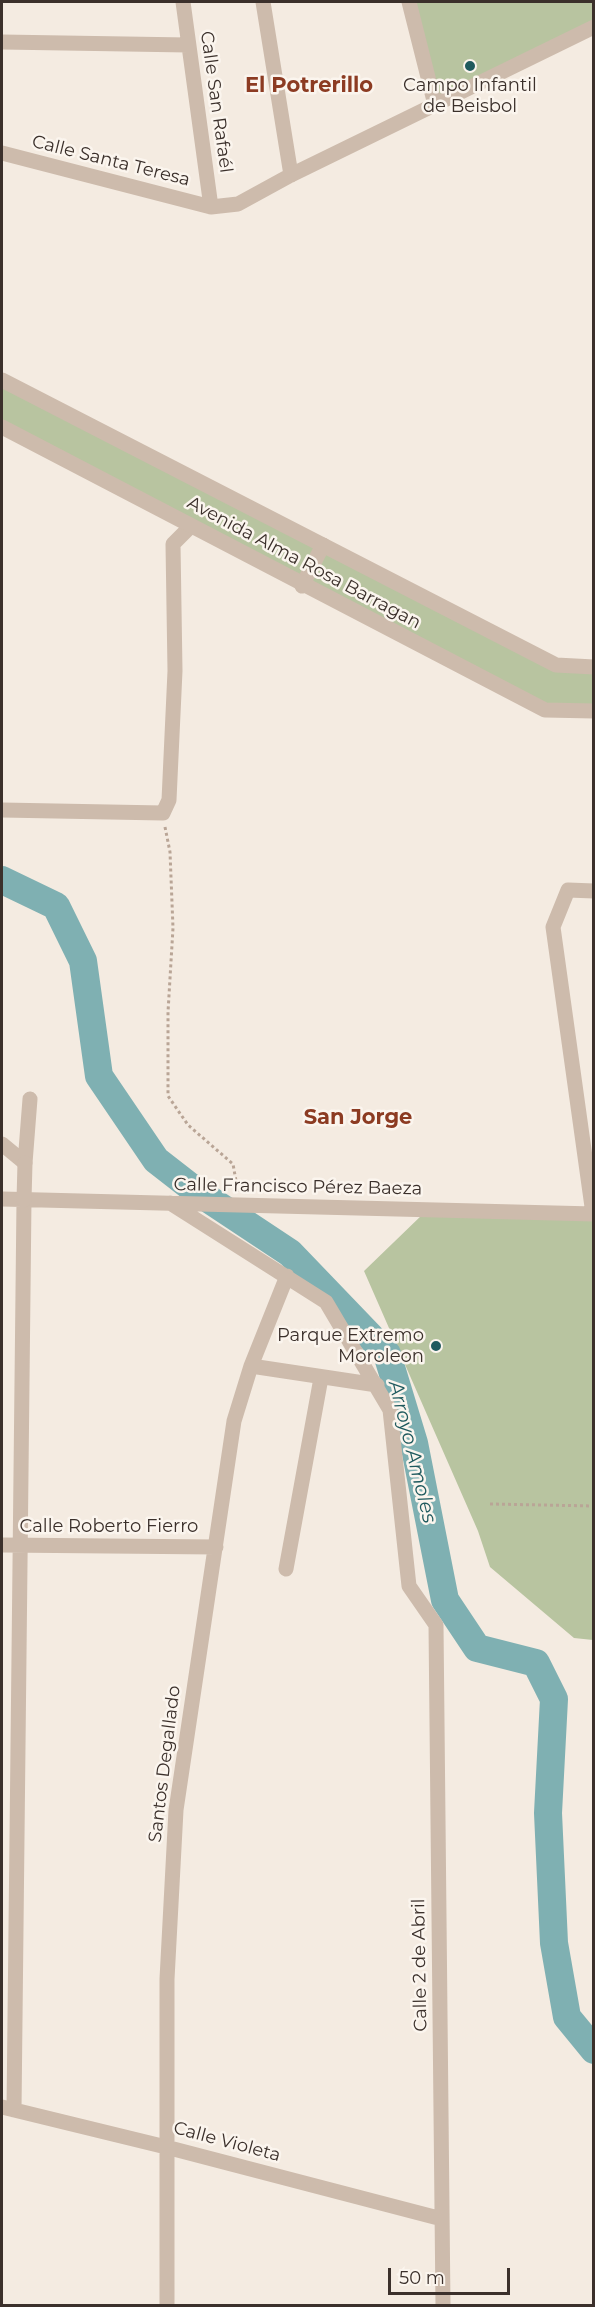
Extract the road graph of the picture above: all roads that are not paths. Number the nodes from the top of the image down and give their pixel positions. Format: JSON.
{"nodes":[{"id":1,"x":183,"y":2,"type":"edge"},
{"id":2,"x":263,"y":2,"type":"edge"},
{"id":3,"x":409,"y":2,"type":"edge"},
{"id":4,"x":594,"y":27,"type":"edge"},
{"id":5,"x":2,"y":42,"type":"edge"},
{"id":6,"x":188,"y":45,"type":"junction"},
{"id":7,"x":435,"y":105,"type":"junction"},
{"id":8,"x":2,"y":153,"type":"edge"},
{"id":9,"x":291,"y":174,"type":"junction"},
{"id":10,"x":211,"y":207,"type":"junction"},
{"id":11,"x":2,"y":380,"type":"edge"},
{"id":12,"x":2,"y":427,"type":"edge"},
{"id":13,"x":191,"y":526,"type":"junction"},
{"id":14,"x":322,"y":545,"type":"junction"},
{"id":15,"x":302,"y":586,"type":"junction"},
{"id":16,"x":594,"y":667,"type":"edge"},
{"id":17,"x":594,"y":711,"type":"edge"},
{"id":18,"x":2,"y":810,"type":"edge"},
{"id":19,"x":594,"y":891,"type":"edge"},
{"id":20,"x":30,"y":1099,"type":"dead end"},
{"id":21,"x":2,"y":1144,"type":"edge"},
{"id":22,"x":25,"y":1163,"type":"junction"},
{"id":23,"x":2,"y":1199,"type":"edge"},
{"id":24,"x":24,"y":1200,"type":"junction"},
{"id":25,"x":172,"y":1203,"type":"junction"},
{"id":26,"x":593,"y":1214,"type":"edge"},
{"id":27,"x":287,"y":1276,"type":"junction"},
{"id":28,"x":250,"y":1366,"type":"junction"},
{"id":29,"x":321,"y":1378,"type":"junction"},
{"id":30,"x":377,"y":1385,"type":"junction"},
{"id":31,"x":2,"y":1545,"type":"edge"},
{"id":32,"x":21,"y":1546,"type":"junction"},
{"id":33,"x":216,"y":1547,"type":"junction"},
{"id":34,"x":286,"y":1569,"type":"dead end"},
{"id":35,"x":8,"y":2109,"type":"edge"},
{"id":36,"x":166,"y":2146,"type":"junction"},
{"id":37,"x":442,"y":2219,"type":"junction"},
{"id":38,"x":167,"y":2306,"type":"edge"},
{"id":39,"x":443,"y":2306,"type":"edge"}],
"edges":[{"from":1,"to":6,"type":"street","name":"Calle San Rafaél"},
{"from":2,"to":9,"type":"street"},
{"from":3,"to":7,"type":"street"},
{"from":4,"to":7,"type":"street"},
{"from":5,"to":6,"type":"street"},
{"from":6,"to":10,"type":"street","name":"Calle San Rafaél"},
{"from":7,"to":9,"type":"street"},
{"from":8,"to":10,"type":"street","name":"Calle Santa Teresa"},
{"from":9,"to":10,"type":"street"},
{"from":11,"to":14,"type":"street","name":"Avenida Alma Rosa Barragan"},
{"from":12,"to":13,"type":"street","name":"Avenida Alma Rosa Barragan"},
{"from":13,"to":15,"type":"street","name":"Avenida Alma Rosa Barragan"},
{"from":13,"to":18,"type":"street"},
{"from":14,"to":15,"type":"street"},
{"from":14,"to":16,"type":"street","name":"Avenida Alma Rosa Barragan"},
{"from":15,"to":17,"type":"street","name":"Avenida Alma Rosa Barragan"},
{"from":19,"to":26,"type":"street"},
{"from":20,"to":22,"type":"street"},
{"from":21,"to":22,"type":"street"},
{"from":22,"to":24,"type":"street"},
{"from":23,"to":24,"type":"street","name":"Calle Francisco Pérez Baeza"},
{"from":24,"to":25,"type":"street","name":"Calle Francisco Pérez Baeza"},
{"from":24,"to":32,"type":"street"},
{"from":25,"to":26,"type":"street","name":"Calle Francisco Pérez Baeza"},
{"from":25,"to":27,"type":"street"},
{"from":27,"to":28,"type":"street","name":"Santos Degallado"},
{"from":27,"to":30,"type":"street"},
{"from":28,"to":29,"type":"street"},
{"from":28,"to":33,"type":"street","name":"Santos Degallado"},
{"from":29,"to":30,"type":"street"},
{"from":29,"to":34,"type":"street"},
{"from":30,"to":37,"type":"street","name":"Calle 2 de Abril"},
{"from":31,"to":32,"type":"street","name":"Calle Roberto Fierro"},
{"from":32,"to":33,"type":"street","name":"Calle Roberto Fierro"},
{"from":32,"to":35,"type":"street"},
{"from":33,"to":36,"type":"street","name":"Santos Degallado"},
{"from":35,"to":36,"type":"street","name":"Calle Violeta"},
{"from":36,"to":37,"type":"street","name":"Calle Violeta"},
{"from":36,"to":38,"type":"street","name":"Santos Degallado"},
{"from":37,"to":39,"type":"street","name":"Calle 2 de Abril"}]}
